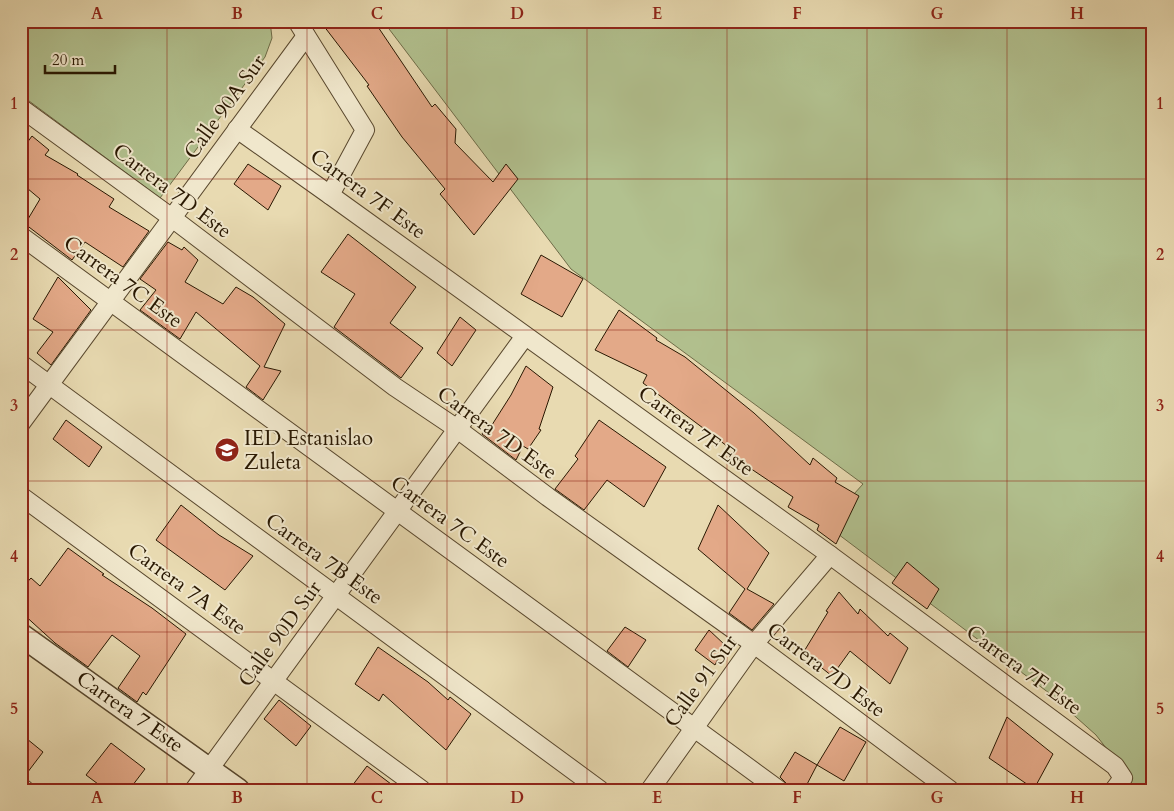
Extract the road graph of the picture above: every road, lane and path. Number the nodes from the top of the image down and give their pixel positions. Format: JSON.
{"nodes":[{"id":1,"x":301,"y":28,"type":"edge"},
{"id":2,"x":21,"y":108,"type":"edge"},
{"id":3,"x":237,"y":129,"type":"junction"},
{"id":4,"x":330,"y":194,"type":"junction"},
{"id":5,"x":172,"y":218,"type":"junction"},
{"id":6,"x":21,"y":236,"type":"edge"},
{"id":7,"x":111,"y":302,"type":"junction"},
{"id":8,"x":525,"y":336,"type":"junction"},
{"id":9,"x":21,"y":364,"type":"edge"},
{"id":10,"x":50,"y":384,"type":"junction"},
{"id":11,"x":21,"y":423,"type":"edge"},
{"id":12,"x":456,"y":428,"type":"junction"},
{"id":13,"x":21,"y":496,"type":"edge"},
{"id":14,"x":397,"y":511,"type":"junction"},
{"id":15,"x":830,"y":555,"type":"junction"},
{"id":16,"x":336,"y":595,"type":"junction"},
{"id":17,"x":21,"y":635,"type":"edge"},
{"id":18,"x":754,"y":644,"type":"junction"},
{"id":19,"x":274,"y":681,"type":"junction"},
{"id":20,"x":694,"y":728,"type":"junction"},
{"id":21,"x":209,"y":769,"type":"junction"},
{"id":22,"x":1119,"y":784,"type":"edge"},
{"id":23,"x":21,"y":787,"type":"edge"},
{"id":24,"x":25,"y":790,"type":"edge"},
{"id":25,"x":194,"y":790,"type":"edge"},
{"id":26,"x":238,"y":790,"type":"edge"},
{"id":27,"x":422,"y":790,"type":"edge"},
{"id":28,"x":600,"y":790,"type":"edge"},
{"id":29,"x":650,"y":790,"type":"edge"},
{"id":30,"x":779,"y":790,"type":"edge"},
{"id":31,"x":950,"y":790,"type":"edge"}],
"edges":[{"from":1,"to":3,"type":"street","name":"Calle 90A Sur"},
{"from":1,"to":4,"type":"street"},
{"from":2,"to":5,"type":"street","name":"Carrera 7D Este"},
{"from":3,"to":4,"type":"street","name":"Carrera 7F Este"},
{"from":3,"to":5,"type":"street","name":"Calle 90A Sur"},
{"from":4,"to":8,"type":"street","name":"Carrera 7F Este"},
{"from":5,"to":7,"type":"street","name":"Calle 90A Sur"},
{"from":5,"to":12,"type":"street","name":"Carrera 7D Este"},
{"from":6,"to":7,"type":"street","name":"Carrera 7C Este"},
{"from":7,"to":10,"type":"street","name":"Calle 90A Sur"},
{"from":7,"to":14,"type":"street","name":"Carrera 7C Este"},
{"from":8,"to":12,"type":"street","name":"Calle 90D Sur"},
{"from":8,"to":15,"type":"street","name":"Carrera 7F Este"},
{"from":9,"to":10,"type":"street","name":"Carrera 7B Este"},
{"from":10,"to":11,"type":"street","name":"Calle 90A Sur"},
{"from":10,"to":16,"type":"street","name":"Carrera 7B Este"},
{"from":12,"to":14,"type":"street","name":"Calle 90D Sur"},
{"from":12,"to":18,"type":"street","name":"Carrera 7D Este"},
{"from":13,"to":19,"type":"street","name":"Carrera 7A Este"},
{"from":14,"to":16,"type":"street","name":"Calle 90D Sur"},
{"from":14,"to":20,"type":"street","name":"Carrera 7C Este"},
{"from":15,"to":18,"type":"street","name":"Calle 91 Sur"},
{"from":15,"to":22,"type":"street","name":"Carrera 7F Este"},
{"from":16,"to":19,"type":"street","name":"Calle 90D Sur"},
{"from":16,"to":28,"type":"street","name":"Carrera 7B Este"},
{"from":17,"to":21,"type":"street","name":"Carrera 7 Este"},
{"from":18,"to":20,"type":"street","name":"Calle 91 Sur"},
{"from":18,"to":31,"type":"street","name":"Carrera 7D Este"},
{"from":19,"to":21,"type":"street","name":"Calle 90D Sur"},
{"from":19,"to":27,"type":"street","name":"Carrera 7A Este"},
{"from":20,"to":29,"type":"street","name":"Calle 91 Sur"},
{"from":20,"to":30,"type":"street","name":"Carrera 7C Este"},
{"from":21,"to":25,"type":"street","name":"Calle 90D Sur"},
{"from":21,"to":26,"type":"street","name":"Carrera 7 Este"},
{"from":23,"to":24,"type":"street"}]}
